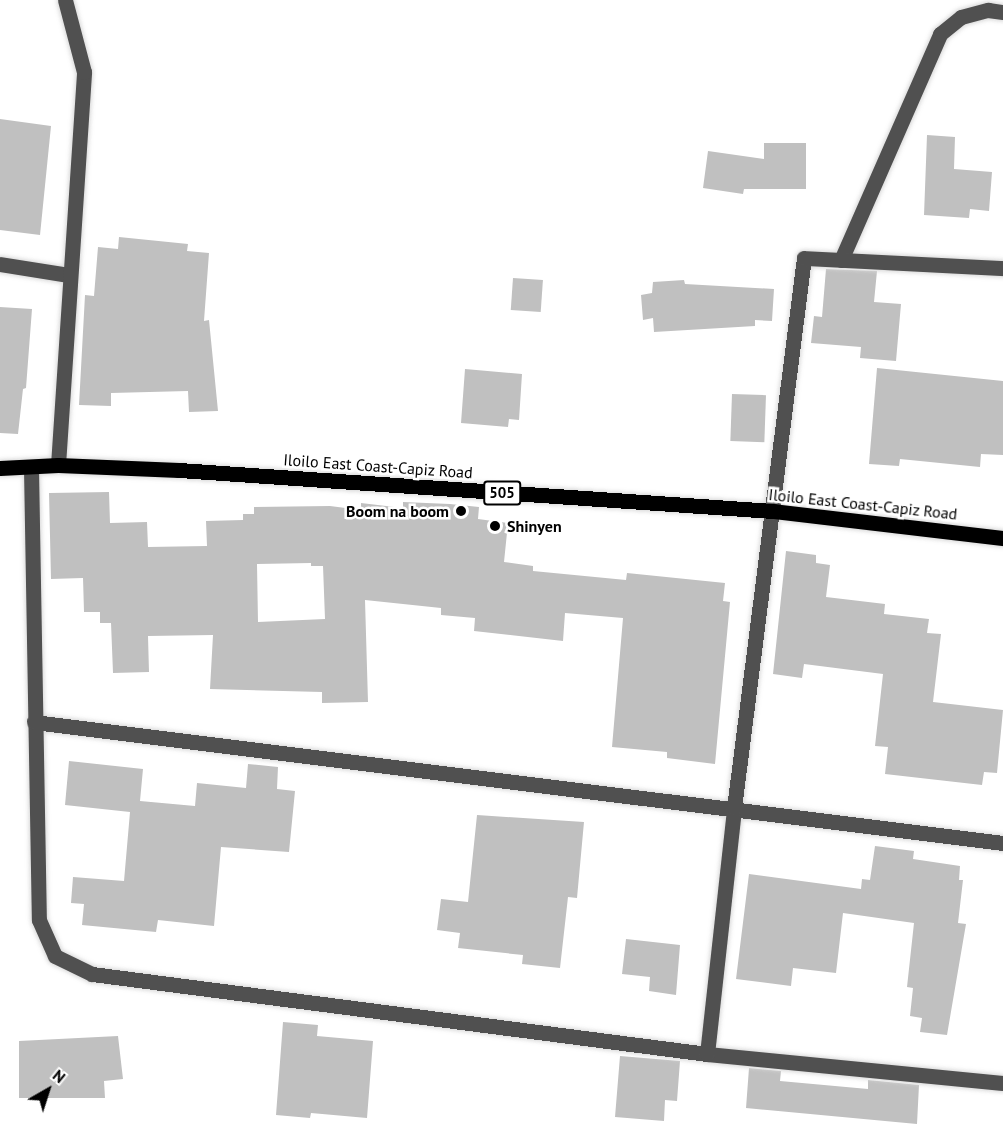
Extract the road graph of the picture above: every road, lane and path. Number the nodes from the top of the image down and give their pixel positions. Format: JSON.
{"nodes":[{"id":1,"x":65,"y":0,"type":"edge"},
{"id":2,"x":1003,"y":12,"type":"edge"},
{"id":3,"x":841,"y":260,"type":"junction"},
{"id":4,"x":0,"y":264,"type":"edge"},
{"id":5,"x":1003,"y":268,"type":"edge"},
{"id":6,"x":69,"y":275,"type":"junction"},
{"id":7,"x":58,"y":465,"type":"junction"},
{"id":8,"x":0,"y":468,"type":"edge"},
{"id":9,"x":31,"y":468,"type":"junction"},
{"id":10,"x":773,"y":512,"type":"junction"},
{"id":11,"x":1003,"y":538,"type":"edge"},
{"id":12,"x":34,"y":722,"type":"junction"},
{"id":13,"x":734,"y":808,"type":"junction"},
{"id":14,"x":1003,"y":843,"type":"edge"},
{"id":15,"x":707,"y":1054,"type":"junction"},
{"id":16,"x":1003,"y":1083,"type":"edge"}],
"edges":[{"from":1,"to":6,"type":"street"},
{"from":2,"to":3,"type":"street"},
{"from":3,"to":5,"type":"street"},
{"from":3,"to":10,"type":"street"},
{"from":4,"to":6,"type":"street"},
{"from":6,"to":7,"type":"street"},
{"from":7,"to":9,"type":"main road","name":"Iloilo East Coast-Capiz Road","number":"505"},
{"from":7,"to":10,"type":"main road","name":"Iloilo East Coast-Capiz Road","number":"505"},
{"from":8,"to":9,"type":"main road","name":"Iloilo East Coast-Capiz Road","number":"505"},
{"from":9,"to":12,"type":"street"},
{"from":10,"to":11,"type":"main road","name":"Iloilo East Coast-Capiz Road","number":"505"},
{"from":10,"to":13,"type":"street"},
{"from":12,"to":13,"type":"street"},
{"from":12,"to":15,"type":"street"},
{"from":13,"to":14,"type":"street"},
{"from":13,"to":15,"type":"street"},
{"from":15,"to":16,"type":"street"}]}
